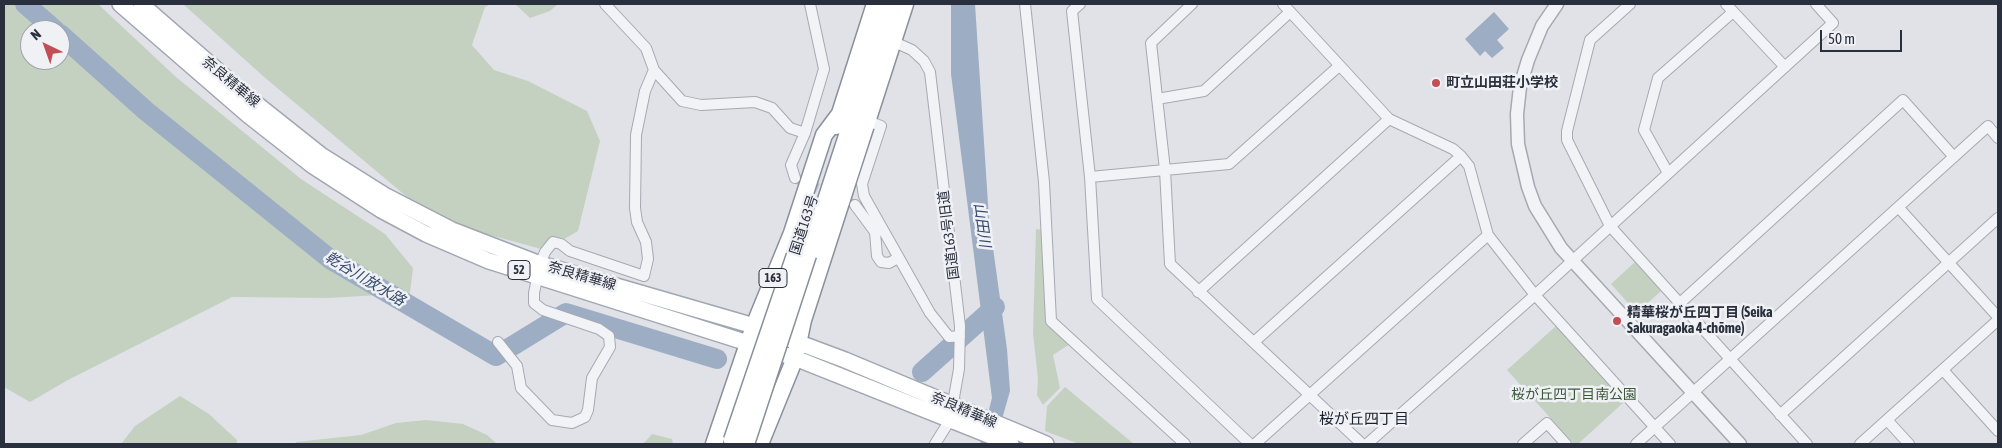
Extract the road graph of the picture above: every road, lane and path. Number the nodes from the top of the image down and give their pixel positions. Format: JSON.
{"nodes":[{"id":1,"x":120,"y":4,"type":"edge"},
{"id":2,"x":141,"y":4,"type":"edge"},
{"id":3,"x":605,"y":4,"type":"edge"},
{"id":4,"x":810,"y":4,"type":"edge"},
{"id":5,"x":875,"y":4,"type":"edge"},
{"id":6,"x":890,"y":4,"type":"edge"},
{"id":7,"x":905,"y":4,"type":"edge"},
{"id":8,"x":1024,"y":4,"type":"edge"},
{"id":9,"x":1080,"y":4,"type":"edge"},
{"id":10,"x":1283,"y":4,"type":"edge"},
{"id":11,"x":1557,"y":4,"type":"edge"},
{"id":12,"x":1630,"y":4,"type":"edge"},
{"id":13,"x":1816,"y":4,"type":"edge"},
{"id":14,"x":1187,"y":6,"type":"edge"},
{"id":15,"x":1730,"y":8,"type":"edge"},
{"id":16,"x":1290,"y":12,"type":"junction"},
{"id":17,"x":892,"y":41,"type":"junction"},
{"id":18,"x":1339,"y":66,"type":"junction"},
{"id":19,"x":1785,"y":67,"type":"junction"},
{"id":20,"x":654,"y":70,"type":"junction"},
{"id":21,"x":1157,"y":99,"type":"junction"},
{"id":22,"x":839,"y":115,"type":"junction"},
{"id":23,"x":1389,"y":119,"type":"junction"},
{"id":24,"x":868,"y":120,"type":"junction"},
{"id":25,"x":805,"y":133,"type":"junction"},
{"id":26,"x":1998,"y":138,"type":"edge"},
{"id":27,"x":1461,"y":156,"type":"junction"},
{"id":28,"x":1954,"y":157,"type":"junction"},
{"id":29,"x":1165,"y":170,"type":"junction"},
{"id":30,"x":1668,"y":173,"type":"junction"},
{"id":31,"x":1090,"y":177,"type":"junction"},
{"id":32,"x":794,"y":178,"type":"dead end"},
{"id":33,"x":855,"y":205,"type":"tunnel mouth"},
{"id":34,"x":1898,"y":208,"type":"junction"},
{"id":35,"x":1998,"y":218,"type":"edge"},
{"id":36,"x":1610,"y":226,"type":"junction"},
{"id":37,"x":1488,"y":235,"type":"junction"},
{"id":38,"x":802,"y":253,"type":"junction"},
{"id":39,"x":898,"y":258,"type":"junction"},
{"id":40,"x":1572,"y":260,"type":"junction"},
{"id":41,"x":1949,"y":262,"type":"junction"},
{"id":42,"x":539,"y":270,"type":"junction"},
{"id":43,"x":1198,"y":292,"type":"junction"},
{"id":44,"x":1535,"y":295,"type":"junction"},
{"id":45,"x":1679,"y":304,"type":"junction"},
{"id":46,"x":1998,"y":319,"type":"edge"},
{"id":47,"x":754,"y":326,"type":"junction"},
{"id":48,"x":960,"y":336,"type":"junction"},
{"id":49,"x":498,"y":342,"type":"dead end"},
{"id":50,"x":1254,"y":342,"type":"junction"},
{"id":51,"x":749,"y":344,"type":"junction"},
{"id":52,"x":797,"y":350,"type":"junction"},
{"id":53,"x":1730,"y":359,"type":"junction"},
{"id":54,"x":1943,"y":370,"type":"junction"},
{"id":55,"x":1692,"y":393,"type":"junction"},
{"id":56,"x":1310,"y":394,"type":"junction"},
{"id":57,"x":951,"y":412,"type":"junction"},
{"id":58,"x":1780,"y":415,"type":"junction"},
{"id":59,"x":1887,"y":420,"type":"junction"},
{"id":60,"x":1655,"y":428,"type":"junction"},
{"id":61,"x":1998,"y":431,"type":"edge"},
{"id":62,"x":1014,"y":438,"type":"edge"},
{"id":63,"x":736,"y":443,"type":"edge"},
{"id":64,"x":714,"y":444,"type":"edge"},
{"id":65,"x":760,"y":444,"type":"edge"},
{"id":66,"x":935,"y":444,"type":"edge"},
{"id":67,"x":1046,"y":444,"type":"edge"},
{"id":68,"x":1185,"y":444,"type":"edge"},
{"id":69,"x":1250,"y":444,"type":"edge"},
{"id":70,"x":1254,"y":444,"type":"edge"},
{"id":71,"x":1362,"y":444,"type":"edge"},
{"id":72,"x":1367,"y":444,"type":"edge"},
{"id":73,"x":1523,"y":444,"type":"edge"},
{"id":74,"x":1566,"y":444,"type":"edge"},
{"id":75,"x":1636,"y":444,"type":"edge"},
{"id":76,"x":1670,"y":444,"type":"edge"},
{"id":77,"x":1740,"y":444,"type":"edge"},
{"id":78,"x":1807,"y":444,"type":"edge"},
{"id":79,"x":1860,"y":444,"type":"edge"},
{"id":80,"x":1909,"y":444,"type":"edge"}],
"edges":[{"from":1,"to":42,"type":"main road","name":"奈良精華線","number":"52"},
{"from":2,"to":42,"type":"main road","name":"奈良精華線","number":"52"},
{"from":3,"to":20,"type":"street"},
{"from":4,"to":25,"type":"street"},
{"from":5,"to":22,"type":"highway","name":"国道163号","number":"163"},
{"from":6,"to":38,"type":"highway","name":"国道163号","number":"163"},
{"from":7,"to":17,"type":"highway"},
{"from":8,"to":68,"type":"street"},
{"from":9,"to":31,"type":"street"},
{"from":10,"to":16,"type":"street"},
{"from":11,"to":40,"type":"street"},
{"from":12,"to":36,"type":"street"},
{"from":13,"to":19,"type":"street"},
{"from":14,"to":21,"type":"street"},
{"from":15,"to":19,"type":"street"},
{"from":15,"to":30,"type":"street"},
{"from":16,"to":18,"type":"street"},
{"from":16,"to":21,"type":"street"},
{"from":17,"to":24,"type":"highway"},
{"from":17,"to":48,"type":"street","name":"国道163号旧道"},
{"from":18,"to":23,"type":"street"},
{"from":18,"to":29,"type":"street"},
{"from":19,"to":30,"type":"street"},
{"from":20,"to":25,"type":"street"},
{"from":20,"to":42,"type":"street"},
{"from":21,"to":29,"type":"street"},
{"from":22,"to":38,"type":"highway","name":"国道163号","number":"163"},
{"from":22,"to":47,"type":"highway","number":"163"},
{"from":23,"to":27,"type":"street"},
{"from":23,"to":43,"type":"street"},
{"from":24,"to":39,"type":"street"},
{"from":24,"to":52,"type":"highway"},
{"from":25,"to":32,"type":"street"},
{"from":26,"to":28,"type":"street"},
{"from":27,"to":37,"type":"street"},
{"from":27,"to":50,"type":"street"},
{"from":28,"to":34,"type":"street"},
{"from":28,"to":45,"type":"street"},
{"from":29,"to":31,"type":"street"},
{"from":29,"to":43,"type":"street"},
{"from":30,"to":36,"type":"street"},
{"from":31,"to":69,"type":"street"},
{"from":33,"to":39,"type":"street"},
{"from":34,"to":41,"type":"street"},
{"from":34,"to":53,"type":"street"},
{"from":35,"to":41,"type":"street"},
{"from":36,"to":40,"type":"street"},
{"from":36,"to":45,"type":"street"},
{"from":37,"to":44,"type":"street"},
{"from":37,"to":56,"type":"street"},
{"from":38,"to":63,"type":"highway","name":"国道163号","number":"163","bridge":true},
{"from":39,"to":48,"type":"street"},
{"from":40,"to":44,"type":"street"},
{"from":40,"to":55,"type":"street"},
{"from":41,"to":46,"type":"street"},
{"from":41,"to":58,"type":"street"},
{"from":42,"to":47,"type":"main road","name":"奈良精華線","number":"52"},
{"from":42,"to":49,"type":"street"},
{"from":42,"to":51,"type":"main road","name":"奈良精華線","number":"52"},
{"from":43,"to":50,"type":"street"},
{"from":44,"to":60,"type":"street"},
{"from":44,"to":72,"type":"street"},
{"from":45,"to":53,"type":"street"},
{"from":46,"to":54,"type":"street"},
{"from":47,"to":51,"type":"highway","number":"163"},
{"from":47,"to":52,"type":"main road","name":"奈良精華線","number":"52"},
{"from":48,"to":57,"type":"street","name":"国道163号旧道"},
{"from":50,"to":56,"type":"street"},
{"from":51,"to":52,"type":"main road","name":"奈良精華線","number":"52"},
{"from":51,"to":64,"type":"highway","number":"163"},
{"from":52,"to":57,"type":"main road","name":"奈良精華線","number":"52"},
{"from":52,"to":65,"type":"highway"},
{"from":53,"to":55,"type":"street"},
{"from":53,"to":58,"type":"street"},
{"from":54,"to":59,"type":"street"},
{"from":54,"to":61,"type":"street"},
{"from":55,"to":60,"type":"street"},
{"from":55,"to":77,"type":"street"},
{"from":56,"to":70,"type":"street"},
{"from":56,"to":71,"type":"street"},
{"from":57,"to":62,"type":"main road","name":"奈良精華線","number":"52"},
{"from":57,"to":66,"type":"street","name":"国道163号旧道"},
{"from":58,"to":78,"type":"street"},
{"from":59,"to":79,"type":"street"},
{"from":59,"to":80,"type":"street"},
{"from":60,"to":75,"type":"street"},
{"from":60,"to":76,"type":"street"},
{"from":62,"to":67,"type":"main road","name":"奈良精華線","number":"52"},
{"from":73,"to":74,"type":"street"}]}
